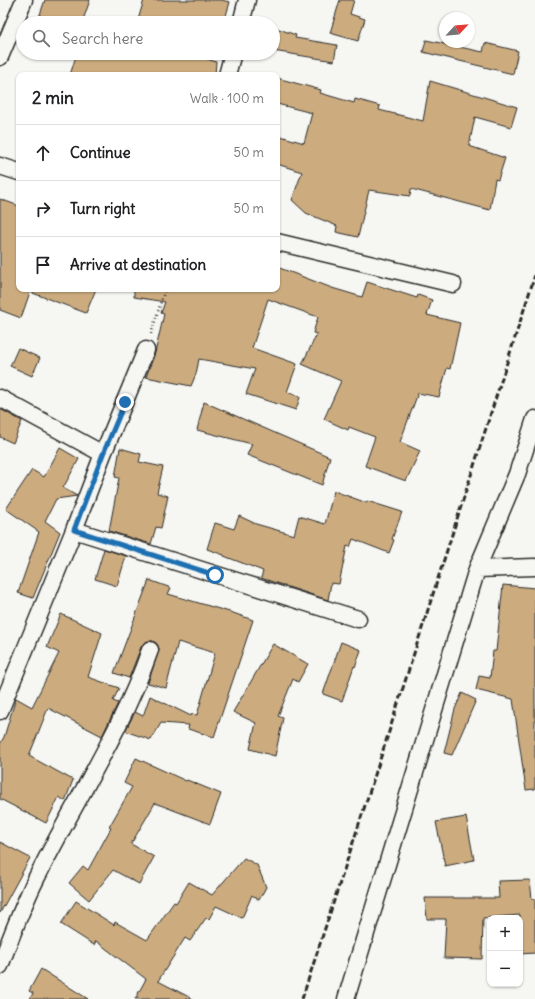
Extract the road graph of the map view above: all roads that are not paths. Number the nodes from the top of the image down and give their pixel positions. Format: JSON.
{"nodes":[{"id":1,"x":24,"y":0,"type":"edge"},
{"id":2,"x":247,"y":0,"type":"edge"},
{"id":3,"x":17,"y":16,"type":"edge"},
{"id":4,"x":243,"y":16,"type":"edge"},
{"id":5,"x":16,"y":19,"type":"edge"},
{"id":6,"x":0,"y":57,"type":"edge"},
{"id":7,"x":231,"y":60,"type":"edge"},
{"id":8,"x":228,"y":72,"type":"edge"},
{"id":9,"x":0,"y":166,"type":"edge"},
{"id":10,"x":16,"y":171,"type":"edge"},
{"id":11,"x":280,"y":243,"type":"edge"},
{"id":12,"x":453,"y":284,"type":"dead end"},
{"id":13,"x":146,"y":350,"type":"road end"},
{"id":14,"x":0,"y":398,"type":"edge"},
{"id":15,"x":535,"y":419,"type":"edge"},
{"id":16,"x":103,"y":454,"type":"junction"},
{"id":17,"x":74,"y":530,"type":"junction"},
{"id":18,"x":535,"y":567,"type":"edge"},
{"id":19,"x":477,"y":569,"type":"junction"},
{"id":20,"x":358,"y":618,"type":"dead end"},
{"id":21,"x":150,"y":650,"type":"dead end"},
{"id":22,"x":0,"y":711,"type":"edge"},
{"id":23,"x":0,"y":966,"type":"edge"},
{"id":24,"x":346,"y":999,"type":"edge"}],
"edges":[{"from":1,"to":3,"type":"street"},
{"from":2,"to":4,"type":"street"},
{"from":5,"to":6,"type":"street"},
{"from":7,"to":8,"type":"street"},
{"from":9,"to":10,"type":"street"},
{"from":11,"to":12,"type":"street"},
{"from":13,"to":16,"type":"street"},
{"from":14,"to":16,"type":"street"},
{"from":15,"to":19,"type":"street"},
{"from":16,"to":17,"type":"street"},
{"from":17,"to":20,"type":"street"},
{"from":17,"to":22,"type":"street"},
{"from":18,"to":19,"type":"street"},
{"from":19,"to":24,"type":"street"},
{"from":21,"to":23,"type":"street"}]}
